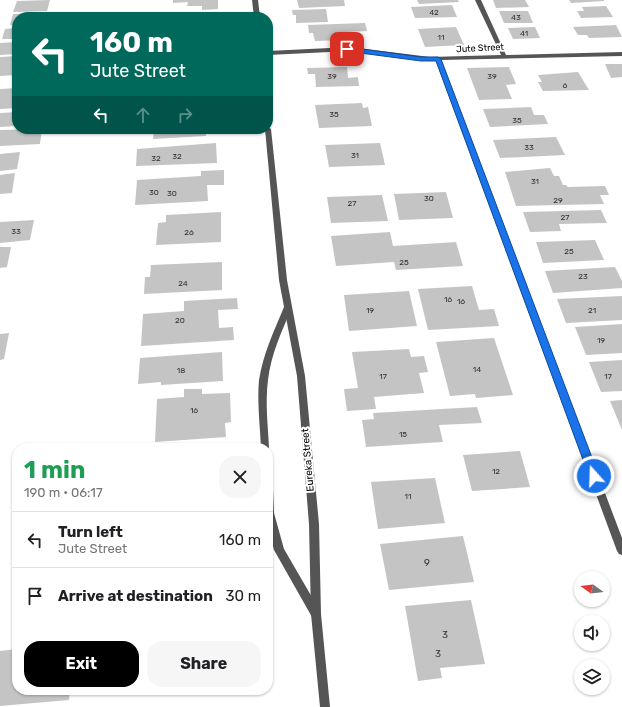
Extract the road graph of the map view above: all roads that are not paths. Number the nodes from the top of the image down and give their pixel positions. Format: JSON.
{"nodes":[{"id":1,"x":255,"y":0,"type":"edge"},
{"id":2,"x":478,"y":0,"type":"edge"},
{"id":3,"x":256,"y":12,"type":"edge"},
{"id":4,"x":273,"y":53,"type":"edge"},
{"id":5,"x":622,"y":54,"type":"edge"},
{"id":6,"x":504,"y":56,"type":"junction"},
{"id":7,"x":438,"y":59,"type":"junction"},
{"id":8,"x":268,"y":134,"type":"edge"},
{"id":9,"x":288,"y":307,"type":"junction"},
{"id":10,"x":265,"y":443,"type":"edge"},
{"id":11,"x":273,"y":526,"type":"edge"},
{"id":12,"x":622,"y":551,"type":"edge"},
{"id":13,"x":316,"y":614,"type":"junction"},
{"id":14,"x":325,"y":707,"type":"edge"}],
"edges":[{"from":1,"to":3,"type":"street"},
{"from":2,"to":6,"type":"street"},
{"from":4,"to":7,"type":"street","name":"Jute Street"},
{"from":5,"to":6,"type":"street","name":"Jute Street"},
{"from":6,"to":7,"type":"street","name":"Jute Street"},
{"from":7,"to":12,"type":"street"},
{"from":8,"to":9,"type":"street","name":"Eureka Street"},
{"from":9,"to":10,"type":"street"},
{"from":9,"to":13,"type":"street","name":"Eureka Street"},
{"from":11,"to":13,"type":"street","name":"Eureka Street"},
{"from":13,"to":14,"type":"street","name":"Eureka Street"}]}
